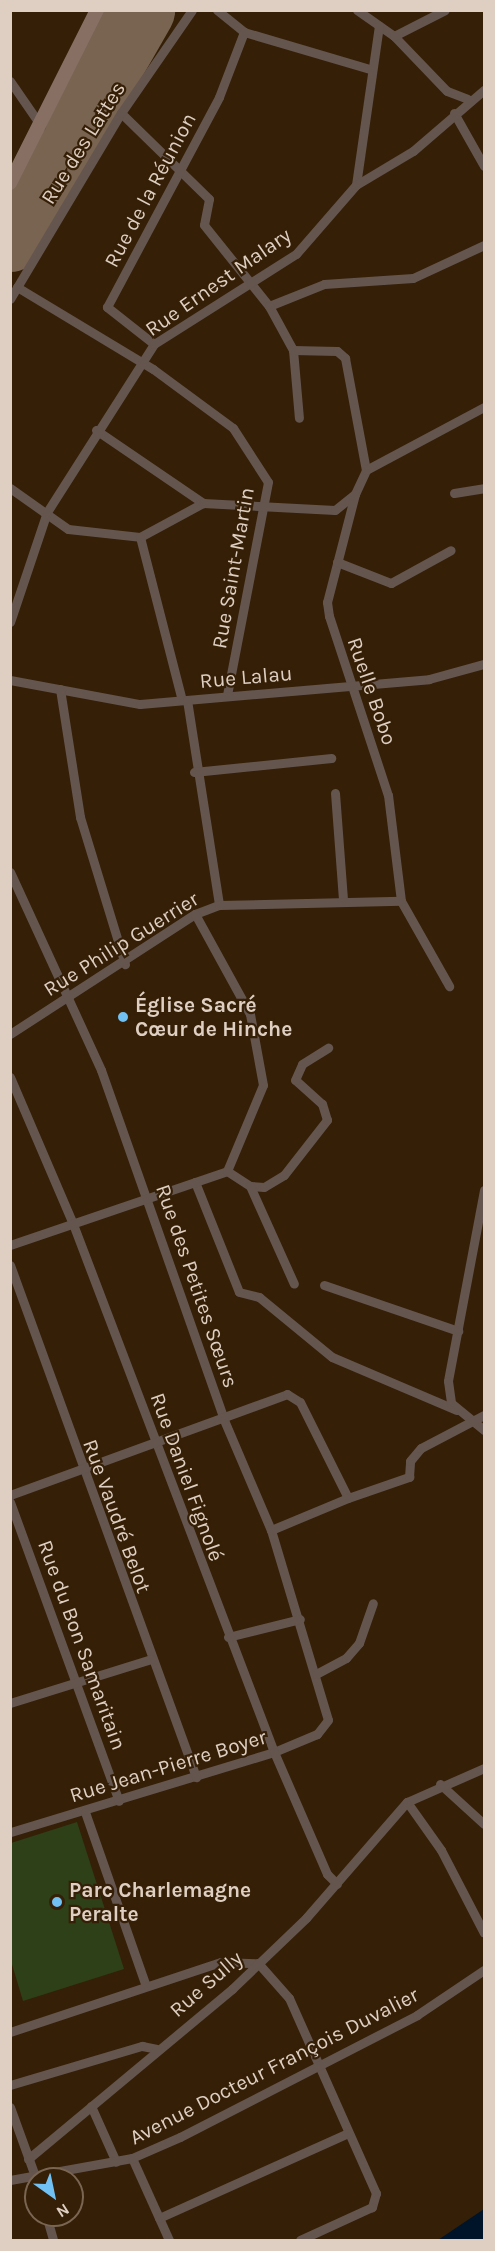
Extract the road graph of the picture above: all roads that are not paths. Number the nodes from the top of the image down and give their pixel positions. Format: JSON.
{"nodes":[{"id":1,"x":97,"y":10,"type":"edge"},
{"id":2,"x":192,"y":10,"type":"edge"},
{"id":3,"x":217,"y":10,"type":"edge"},
{"id":4,"x":357,"y":10,"type":"edge"},
{"id":5,"x":445,"y":10,"type":"edge"},
{"id":6,"x":379,"y":26,"type":"junction"},
{"id":7,"x":244,"y":32,"type":"junction"},
{"id":8,"x":394,"y":36,"type":"junction"},
{"id":9,"x":370,"y":69,"type":"junction"},
{"id":10,"x":10,"y":81,"type":"edge"},
{"id":11,"x":484,"y":90,"type":"edge"},
{"id":12,"x":468,"y":99,"type":"junction"},
{"id":13,"x":121,"y":113,"type":"junction"},
{"id":14,"x":454,"y":113,"type":"junction"},
{"id":15,"x":41,"y":126,"type":"junction"},
{"id":16,"x":484,"y":166,"type":"edge"},
{"id":17,"x":182,"y":172,"type":"junction"},
{"id":18,"x":10,"y":183,"type":"edge"},
{"id":19,"x":356,"y":185,"type":"junction"},
{"id":20,"x":484,"y":245,"type":"edge"},
{"id":21,"x":251,"y":283,"type":"junction"},
{"id":22,"x":17,"y":287,"type":"junction"},
{"id":23,"x":10,"y":299,"type":"edge"},
{"id":24,"x":269,"y":306,"type":"junction"},
{"id":25,"x":154,"y":344,"type":"junction"},
{"id":26,"x":293,"y":350,"type":"junction"},
{"id":27,"x":144,"y":364,"type":"junction"},
{"id":28,"x":484,"y":407,"type":"edge"},
{"id":29,"x":299,"y":418,"type":"dead end"},
{"id":30,"x":96,"y":430,"type":"junction"},
{"id":31,"x":366,"y":470,"type":"junction"},
{"id":32,"x":10,"y":488,"type":"edge"},
{"id":33,"x":484,"y":488,"type":"edge"},
{"id":34,"x":454,"y":493,"type":"dead end"},
{"id":35,"x":355,"y":494,"type":"junction"},
{"id":36,"x":203,"y":503,"type":"junction"},
{"id":37,"x":264,"y":506,"type":"junction"},
{"id":38,"x":47,"y":512,"type":"junction"},
{"id":39,"x":140,"y":537,"type":"junction"},
{"id":40,"x":451,"y":550,"type":"dead end"},
{"id":41,"x":337,"y":562,"type":"junction"},
{"id":42,"x":10,"y":622,"type":"edge"},
{"id":43,"x":484,"y":664,"type":"edge"},
{"id":44,"x":10,"y":680,"type":"edge"},
{"id":45,"x":353,"y":688,"type":"junction"},
{"id":46,"x":60,"y":689,"type":"junction"},
{"id":47,"x":227,"y":694,"type":"junction"},
{"id":48,"x":184,"y":700,"type":"junction"},
{"id":49,"x":331,"y":758,"type":"dead end"},
{"id":50,"x":194,"y":772,"type":"junction"},
{"id":51,"x":335,"y":793,"type":"dead end"},
{"id":52,"x":10,"y":872,"type":"edge"},
{"id":53,"x":343,"y":900,"type":"junction"},
{"id":54,"x":401,"y":901,"type":"junction"},
{"id":55,"x":219,"y":904,"type":"junction"},
{"id":56,"x":195,"y":914,"type":"junction"},
{"id":57,"x":125,"y":964,"type":"junction"},
{"id":58,"x":449,"y":986,"type":"dead end"},
{"id":59,"x":72,"y":996,"type":"junction"},
{"id":60,"x":10,"y":1034,"type":"edge"},
{"id":61,"x":328,"y":1048,"type":"dead end"},
{"id":62,"x":10,"y":1077,"type":"edge"},
{"id":63,"x":227,"y":1171,"type":"junction"},
{"id":64,"x":195,"y":1182,"type":"junction"},
{"id":65,"x":250,"y":1186,"type":"junction"},
{"id":66,"x":484,"y":1190,"type":"edge"},
{"id":67,"x":149,"y":1199,"type":"junction"},
{"id":68,"x":73,"y":1224,"type":"junction"},
{"id":69,"x":10,"y":1245,"type":"edge"},
{"id":70,"x":10,"y":1265,"type":"edge"},
{"id":71,"x":294,"y":1284,"type":"dead end"},
{"id":72,"x":324,"y":1285,"type":"dead end"},
{"id":73,"x":458,"y":1331,"type":"junction"},
{"id":74,"x":456,"y":1410,"type":"junction"},
{"id":75,"x":484,"y":1415,"type":"edge"},
{"id":76,"x":224,"y":1420,"type":"junction"},
{"id":77,"x":474,"y":1424,"type":"junction"},
{"id":78,"x":484,"y":1430,"type":"edge"},
{"id":79,"x":156,"y":1443,"type":"junction"},
{"id":80,"x":81,"y":1470,"type":"junction"},
{"id":81,"x":10,"y":1495,"type":"edge"},
{"id":82,"x":348,"y":1498,"type":"junction"},
{"id":83,"x":10,"y":1502,"type":"edge"},
{"id":84,"x":271,"y":1530,"type":"junction"},
{"id":85,"x":373,"y":1603,"type":"dead end"},
{"id":86,"x":300,"y":1619,"type":"junction"},
{"id":87,"x":228,"y":1637,"type":"junction"},
{"id":88,"x":151,"y":1659,"type":"junction"},
{"id":89,"x":316,"y":1674,"type":"junction"},
{"id":90,"x":77,"y":1682,"type":"junction"},
{"id":91,"x":10,"y":1703,"type":"edge"},
{"id":92,"x":328,"y":1720,"type":"joint"},
{"id":93,"x":274,"y":1752,"type":"junction"},
{"id":94,"x":484,"y":1768,"type":"edge"},
{"id":95,"x":196,"y":1777,"type":"junction"},
{"id":96,"x":440,"y":1784,"type":"junction"},
{"id":97,"x":118,"y":1801,"type":"junction"},
{"id":98,"x":407,"y":1802,"type":"junction"},
{"id":99,"x":85,"y":1812,"type":"junction"},
{"id":100,"x":484,"y":1824,"type":"edge"},
{"id":101,"x":10,"y":1832,"type":"edge"},
{"id":102,"x":337,"y":1884,"type":"junction"},
{"id":103,"x":484,"y":1933,"type":"edge"},
{"id":104,"x":258,"y":1963,"type":"junction"},
{"id":105,"x":484,"y":1970,"type":"edge"},
{"id":106,"x":146,"y":1986,"type":"junction"},
{"id":107,"x":10,"y":2032,"type":"edge"},
{"id":108,"x":157,"y":2049,"type":"junction"},
{"id":109,"x":317,"y":2067,"type":"junction"},
{"id":110,"x":10,"y":2085,"type":"edge"},
{"id":111,"x":91,"y":2106,"type":"junction"},
{"id":112,"x":10,"y":2107,"type":"edge"},
{"id":113,"x":348,"y":2133,"type":"junction"},
{"id":114,"x":28,"y":2158,"type":"junction"},
{"id":115,"x":132,"y":2158,"type":"junction"},
{"id":116,"x":116,"y":2162,"type":"junction"},
{"id":117,"x":31,"y":2167,"type":"edge"},
{"id":118,"x":84,"y":2168,"type":"edge"},
{"id":119,"x":159,"y":2218,"type":"junction"},
{"id":120,"x":169,"y":2241,"type":"edge"},
{"id":121,"x":300,"y":2241,"type":"edge"}],
"edges":[{"from":1,"to":15,"type":"main road"},
{"from":2,"to":13,"type":"street","name":"Rue des Lattes"},
{"from":3,"to":7,"type":"street"},
{"from":4,"to":6,"type":"street"},
{"from":5,"to":8,"type":"street"},
{"from":6,"to":8,"type":"street"},
{"from":6,"to":9,"type":"street"},
{"from":7,"to":9,"type":"street"},
{"from":7,"to":17,"type":"street","name":"Rue de la Réunion"},
{"from":8,"to":12,"type":"street"},
{"from":9,"to":19,"type":"street"},
{"from":10,"to":15,"type":"street"},
{"from":11,"to":12,"type":"street","name":"Rue Ernest Malary"},
{"from":12,"to":14,"type":"street","name":"Rue Ernest Malary"},
{"from":13,"to":17,"type":"street"},
{"from":13,"to":22,"type":"street","name":"Rue des Lattes"},
{"from":14,"to":16,"type":"street"},
{"from":14,"to":19,"type":"street","name":"Rue Ernest Malary"},
{"from":15,"to":18,"type":"main road"},
{"from":17,"to":21,"type":"street"},
{"from":17,"to":25,"type":"street","name":"Rue de la Réunion"},
{"from":19,"to":21,"type":"street","name":"Rue Ernest Malary"},
{"from":20,"to":24,"type":"street"},
{"from":21,"to":24,"type":"street"},
{"from":21,"to":25,"type":"street","name":"Rue Ernest Malary"},
{"from":22,"to":23,"type":"street","name":"Rue des Lattes"},
{"from":22,"to":27,"type":"street","name":"Rue Saint-Martin"},
{"from":24,"to":26,"type":"street"},
{"from":25,"to":27,"type":"street","name":"Rue Ernest Malary"},
{"from":26,"to":29,"type":"street"},
{"from":26,"to":31,"type":"street"},
{"from":27,"to":30,"type":"street","name":"Rue Ernest Malary"},
{"from":27,"to":37,"type":"street","name":"Rue Saint-Martin"},
{"from":28,"to":31,"type":"street"},
{"from":30,"to":36,"type":"street"},
{"from":30,"to":38,"type":"street","name":"Rue Ernest Malary"},
{"from":31,"to":35,"type":"street","name":"Ruelle Bobo"},
{"from":32,"to":38,"type":"street"},
{"from":33,"to":34,"type":"street"},
{"from":35,"to":37,"type":"street"},
{"from":35,"to":41,"type":"street","name":"Ruelle Bobo"},
{"from":36,"to":37,"type":"street"},
{"from":36,"to":39,"type":"street"},
{"from":37,"to":47,"type":"street","name":"Rue Saint-Martin"},
{"from":38,"to":39,"type":"street"},
{"from":38,"to":42,"type":"street","name":"Rue Ernest Malary"},
{"from":39,"to":48,"type":"street"},
{"from":40,"to":41,"type":"street"},
{"from":41,"to":45,"type":"street","name":"Ruelle Bobo"},
{"from":43,"to":45,"type":"street","name":"Rue Lalau"},
{"from":44,"to":46,"type":"street","name":"Rue Lalau"},
{"from":45,"to":47,"type":"street","name":"Rue Lalau"},
{"from":45,"to":54,"type":"street","name":"Ruelle Bobo"},
{"from":46,"to":48,"type":"street","name":"Rue Lalau"},
{"from":46,"to":57,"type":"street"},
{"from":47,"to":48,"type":"street","name":"Rue Lalau"},
{"from":48,"to":50,"type":"street"},
{"from":49,"to":50,"type":"street"},
{"from":50,"to":55,"type":"street"},
{"from":51,"to":53,"type":"street"},
{"from":52,"to":59,"type":"street","name":"Rue des Petites Sœurs"},
{"from":53,"to":54,"type":"street","name":"Rue Philip Guerrier"},
{"from":53,"to":55,"type":"street","name":"Rue Philip Guerrier"},
{"from":54,"to":58,"type":"street"},
{"from":55,"to":56,"type":"street","name":"Rue Philip Guerrier"},
{"from":56,"to":57,"type":"street","name":"Rue Philip Guerrier"},
{"from":56,"to":63,"type":"street"},
{"from":57,"to":59,"type":"street","name":"Rue Philip Guerrier"},
{"from":59,"to":60,"type":"street","name":"Rue Philip Guerrier"},
{"from":59,"to":67,"type":"street","name":"Rue des Petites Sœurs"},
{"from":61,"to":65,"type":"street"},
{"from":62,"to":68,"type":"street","name":"Rue Daniel Fignolé"},
{"from":63,"to":64,"type":"street"},
{"from":63,"to":65,"type":"street"},
{"from":64,"to":67,"type":"street"},
{"from":64,"to":74,"type":"street"},
{"from":65,"to":71,"type":"street"},
{"from":66,"to":73,"type":"street"},
{"from":67,"to":68,"type":"street"},
{"from":67,"to":76,"type":"street","name":"Rue des Petites Sœurs"},
{"from":68,"to":69,"type":"street"},
{"from":68,"to":79,"type":"street","name":"Rue Daniel Fignolé"},
{"from":70,"to":80,"type":"street","name":"Rue Vaudré Belot"},
{"from":72,"to":73,"type":"street"},
{"from":73,"to":74,"type":"street"},
{"from":74,"to":77,"type":"street"},
{"from":75,"to":77,"type":"street"},
{"from":76,"to":79,"type":"street"},
{"from":76,"to":82,"type":"street"},
{"from":76,"to":84,"type":"street","name":"Rue des Petites Sœurs"},
{"from":77,"to":78,"type":"street"},
{"from":77,"to":82,"type":"street"},
{"from":79,"to":80,"type":"street"},
{"from":79,"to":87,"type":"street","name":"Rue Daniel Fignolé"},
{"from":80,"to":81,"type":"street"},
{"from":80,"to":88,"type":"street","name":"Rue Vaudré Belot"},
{"from":82,"to":84,"type":"street"},
{"from":83,"to":90,"type":"street","name":"Rue du Bon Samaritain"},
{"from":84,"to":86,"type":"street","name":"Rue des Petites Sœurs"},
{"from":85,"to":89,"type":"street"},
{"from":86,"to":87,"type":"street"},
{"from":86,"to":89,"type":"street","name":"Rue des Petites Sœurs"},
{"from":87,"to":93,"type":"street","name":"Rue Daniel Fignolé"},
{"from":88,"to":90,"type":"street"},
{"from":88,"to":95,"type":"street","name":"Rue Vaudré Belot"},
{"from":89,"to":92,"type":"street","name":"Rue des Petites Sœurs"},
{"from":90,"to":91,"type":"street"},
{"from":90,"to":97,"type":"street","name":"Rue du Bon Samaritain"},
{"from":92,"to":93,"type":"street","name":"Rue Jean-Pierre Boyer"},
{"from":93,"to":95,"type":"street","name":"Rue Jean-Pierre Boyer"},
{"from":93,"to":102,"type":"street","name":"Rue Daniel Fignolé"},
{"from":94,"to":96,"type":"street","name":"Rue Sully"},
{"from":95,"to":97,"type":"street","name":"Rue Jean-Pierre Boyer"},
{"from":96,"to":98,"type":"street","name":"Rue Sully"},
{"from":96,"to":100,"type":"street"},
{"from":97,"to":99,"type":"street","name":"Rue Jean-Pierre Boyer"},
{"from":98,"to":102,"type":"street","name":"Rue Sully"},
{"from":98,"to":103,"type":"street"},
{"from":99,"to":101,"type":"street","name":"Rue Jean-Pierre Boyer"},
{"from":99,"to":106,"type":"street"},
{"from":102,"to":104,"type":"street","name":"Rue Sully"},
{"from":104,"to":106,"type":"street"},
{"from":104,"to":108,"type":"street","name":"Rue Sully"},
{"from":104,"to":109,"type":"street"},
{"from":105,"to":109,"type":"street","name":"Avenue Docteur François Duvalier"},
{"from":106,"to":107,"type":"street"},
{"from":108,"to":110,"type":"street"},
{"from":108,"to":111,"type":"street","name":"Rue Sully"},
{"from":109,"to":113,"type":"street"},
{"from":109,"to":115,"type":"street","name":"Avenue Docteur François Duvalier"},
{"from":111,"to":114,"type":"street","name":"Rue Sully"},
{"from":111,"to":116,"type":"street"},
{"from":112,"to":114,"type":"street"},
{"from":113,"to":119,"type":"street"},
{"from":113,"to":121,"type":"street"},
{"from":114,"to":117,"type":"street"},
{"from":115,"to":116,"type":"street","name":"Avenue Docteur François Duvalier"},
{"from":115,"to":119,"type":"street"},
{"from":116,"to":118,"type":"street","name":"Avenue Docteur François Duvalier"},
{"from":119,"to":120,"type":"street"}]}
